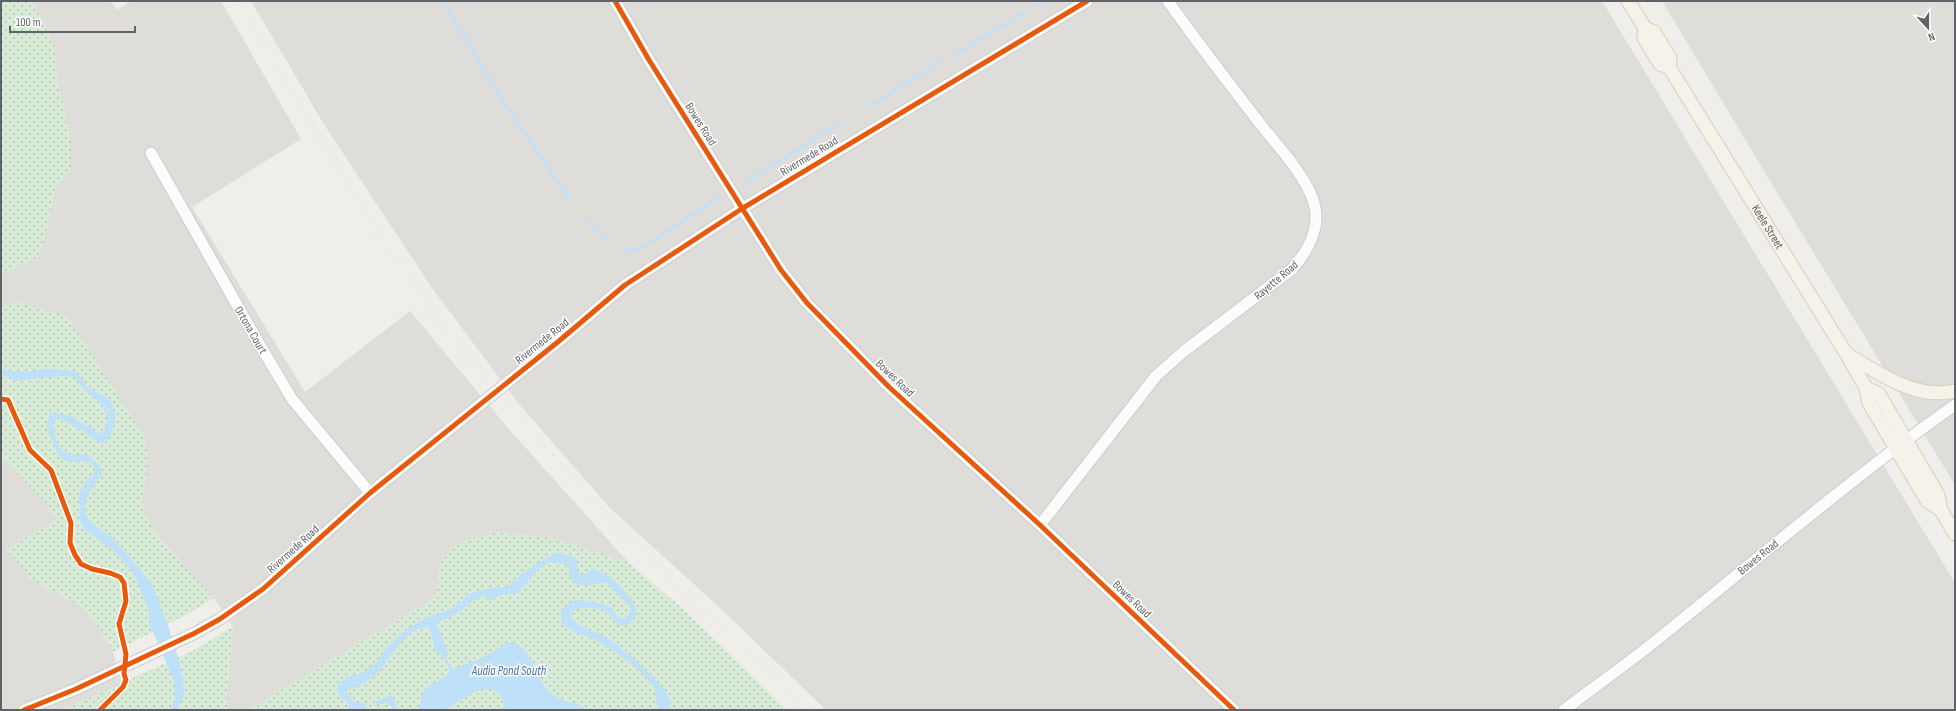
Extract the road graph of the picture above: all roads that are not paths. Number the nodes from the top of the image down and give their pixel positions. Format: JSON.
{"nodes":[{"id":1,"x":615,"y":1,"type":"edge"},
{"id":2,"x":1087,"y":1,"type":"edge"},
{"id":3,"x":1168,"y":1,"type":"edge"},
{"id":4,"x":1628,"y":1,"type":"edge"},
{"id":5,"x":151,"y":153,"type":"dead end"},
{"id":6,"x":743,"y":208,"type":"junction"},
{"id":7,"x":1847,"y":355,"type":"junction"},
{"id":8,"x":1955,"y":391,"type":"edge"},
{"id":9,"x":1955,"y":405,"type":"edge"},
{"id":10,"x":1900,"y":444,"type":"junction"},
{"id":11,"x":370,"y":493,"type":"junction"},
{"id":12,"x":1040,"y":525,"type":"junction"},
{"id":13,"x":1955,"y":534,"type":"edge"},
{"id":14,"x":24,"y":710,"type":"edge"},
{"id":15,"x":1234,"y":710,"type":"edge"},
{"id":16,"x":1564,"y":710,"type":"edge"}],
"edges":[{"from":1,"to":6,"type":"street","name":"Bowes Road"},
{"from":2,"to":6,"type":"street","name":"Rivermede Road"},
{"from":3,"to":12,"type":"street","name":"Rayette Road"},
{"from":4,"to":7,"type":"main road","name":"Keele Street"},
{"from":5,"to":11,"type":"street","name":"Ortona Court"},
{"from":6,"to":11,"type":"street","name":"Rivermede Road"},
{"from":6,"to":12,"type":"street","name":"Bowes Road"},
{"from":7,"to":8,"type":"main road"},
{"from":7,"to":10,"type":"main road","name":"Keele Street"},
{"from":9,"to":10,"type":"street","name":"Bowes Road"},
{"from":10,"to":13,"type":"main road","name":"Keele Street"},
{"from":10,"to":16,"type":"street","name":"Bowes Road"},
{"from":11,"to":14,"type":"street","name":"Rivermede Road"},
{"from":12,"to":15,"type":"street","name":"Bowes Road"}]}
